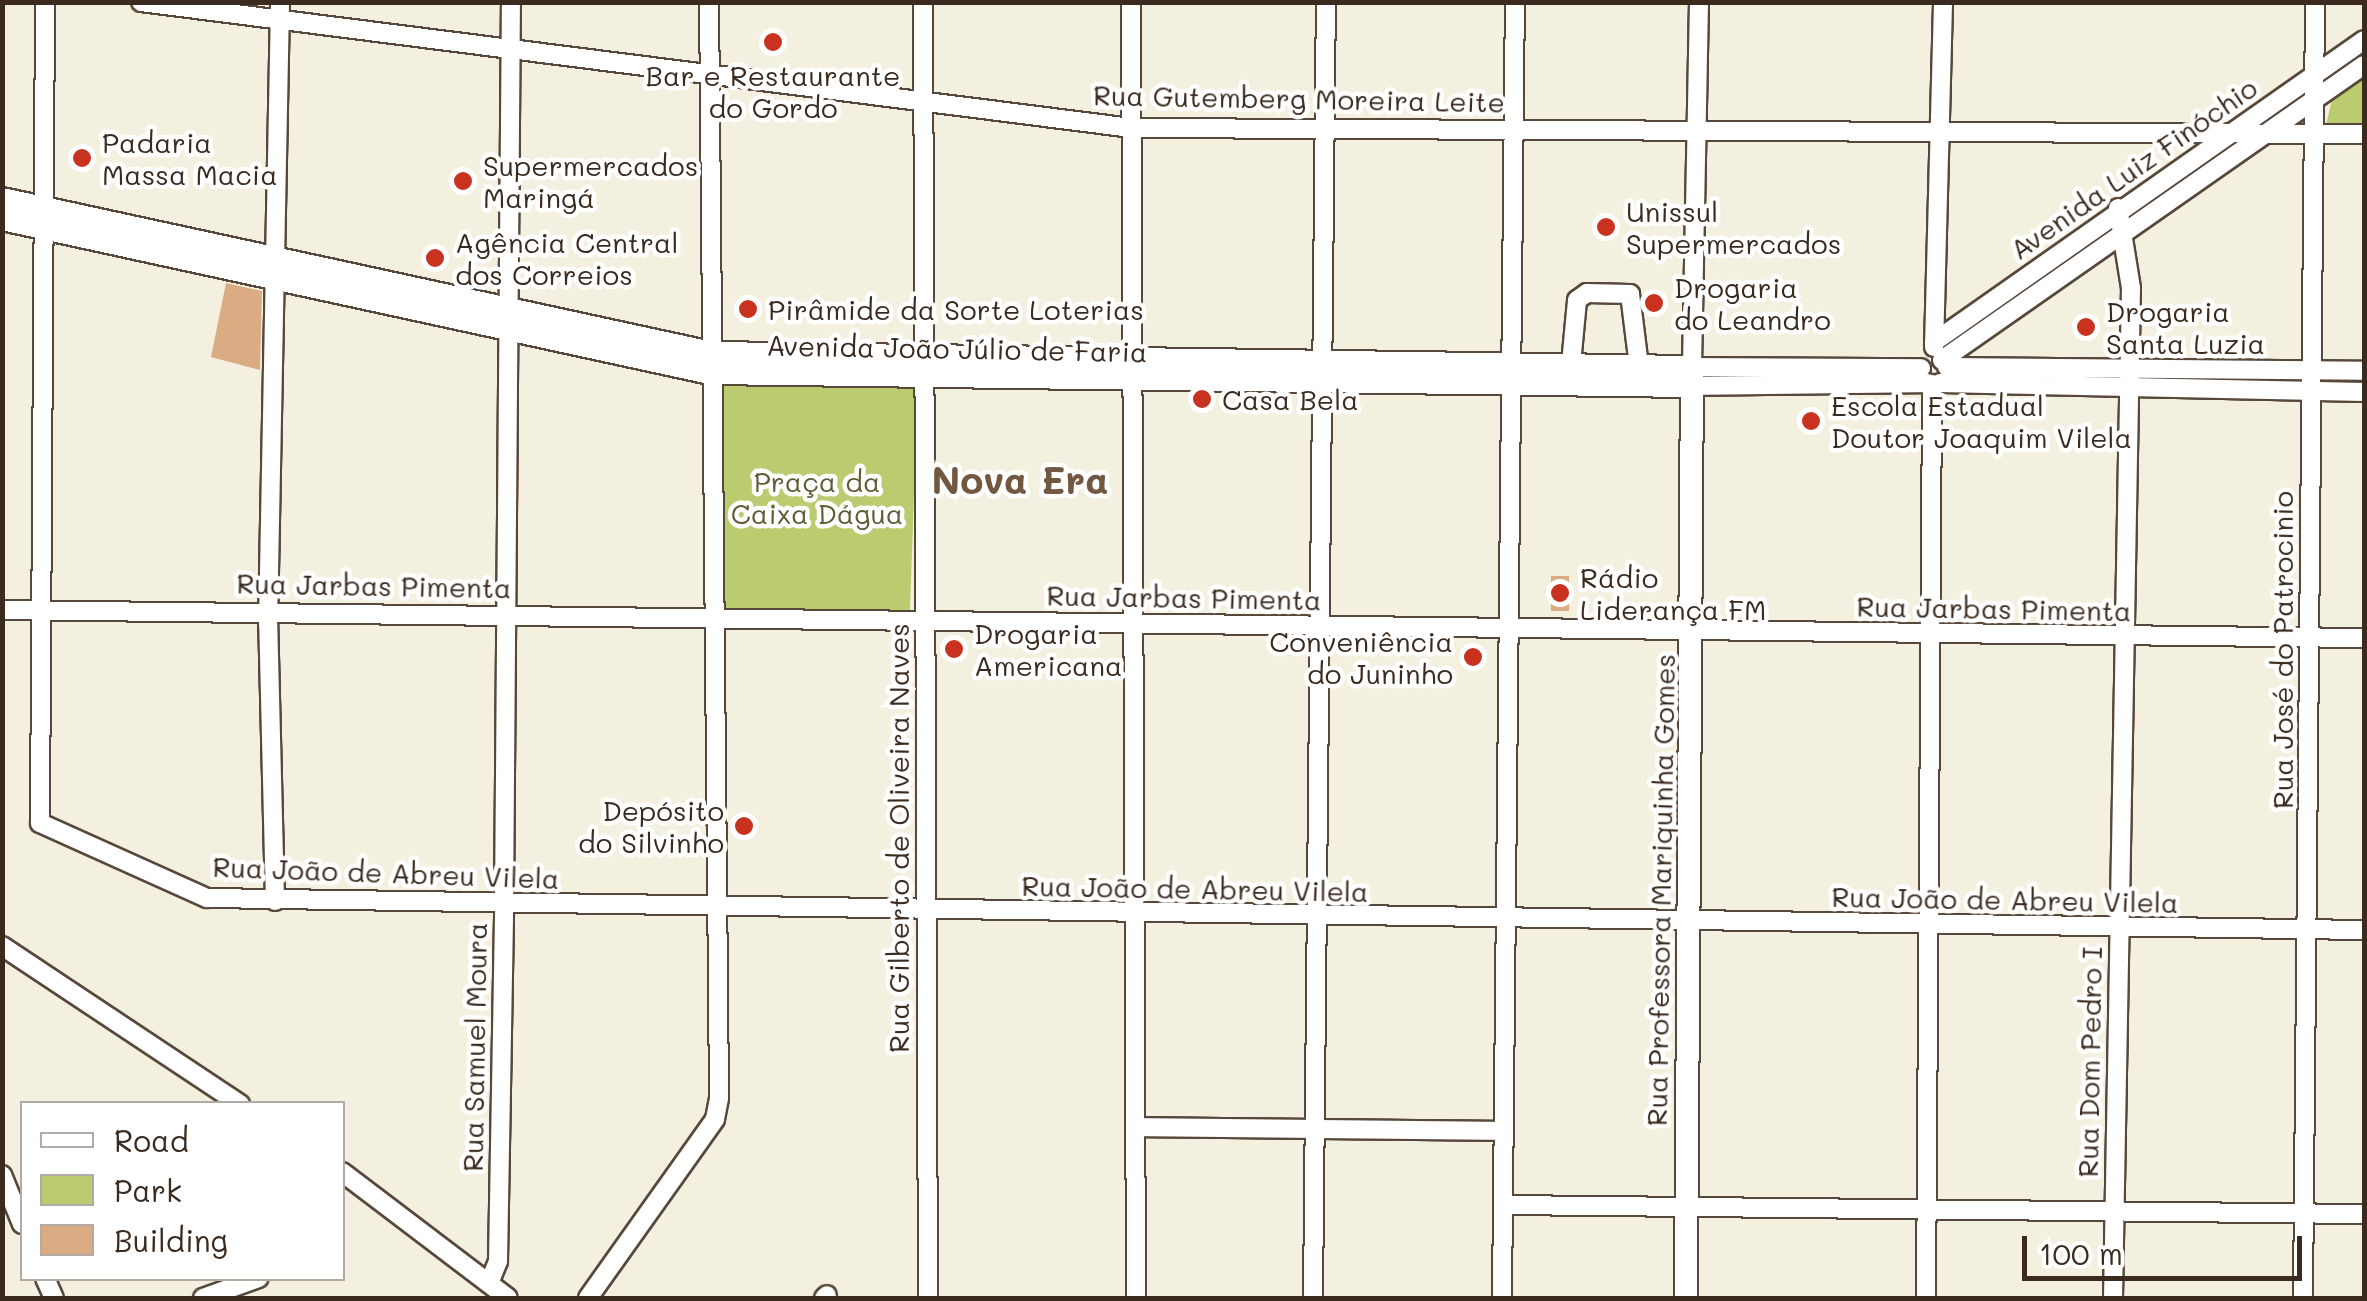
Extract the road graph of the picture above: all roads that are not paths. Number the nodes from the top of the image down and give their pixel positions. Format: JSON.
{"nodes":[{"id":1,"x":45,"y":2,"type":"edge"},
{"id":2,"x":141,"y":2,"type":"edge"},
{"id":3,"x":511,"y":2,"type":"edge"},
{"id":4,"x":709,"y":2,"type":"edge"},
{"id":5,"x":922,"y":2,"type":"edge"},
{"id":6,"x":1132,"y":2,"type":"edge"},
{"id":7,"x":1326,"y":2,"type":"edge"},
{"id":8,"x":1514,"y":2,"type":"edge"},
{"id":9,"x":1700,"y":2,"type":"edge"},
{"id":10,"x":1943,"y":2,"type":"edge"},
{"id":11,"x":2314,"y":2,"type":"edge"},
{"id":12,"x":280,"y":11,"type":"edge"},
{"id":13,"x":2364,"y":40,"type":"edge"},
{"id":14,"x":510,"y":50,"type":"junction"},
{"id":15,"x":2364,"y":64,"type":"edge"},
{"id":16,"x":709,"y":77,"type":"junction"},
{"id":17,"x":2312,"y":78,"type":"junction"},
{"id":18,"x":2314,"y":100,"type":"junction"},
{"id":19,"x":924,"y":106,"type":"junction"},
{"id":20,"x":1132,"y":128,"type":"junction"},
{"id":21,"x":1696,"y":128,"type":"junction"},
{"id":22,"x":1514,"y":129,"type":"junction"},
{"id":23,"x":1323,"y":130,"type":"junction"},
{"id":24,"x":1939,"y":131,"type":"junction"},
{"id":25,"x":2364,"y":134,"type":"edge"},
{"id":26,"x":2314,"y":135,"type":"junction"},
{"id":27,"x":2224,"y":136,"type":"junction"},
{"id":28,"x":2260,"y":137,"type":"junction"},
{"id":29,"x":2,"y":199,"type":"edge"},
{"id":30,"x":2118,"y":208,"type":"junction"},
{"id":31,"x":2,"y":219,"type":"edge"},
{"id":32,"x":42,"y":219,"type":"junction"},
{"id":33,"x":2126,"y":227,"type":"junction"},
{"id":34,"x":275,"y":269,"type":"junction"},
{"id":35,"x":2022,"y":290,"type":"junction"},
{"id":36,"x":509,"y":322,"type":"junction"},
{"id":37,"x":710,"y":363,"type":"junction"},
{"id":38,"x":1570,"y":364,"type":"junction"},
{"id":39,"x":1639,"y":366,"type":"junction"},
{"id":40,"x":924,"y":368,"type":"junction"},
{"id":41,"x":1935,"y":368,"type":"junction"},
{"id":42,"x":2310,"y":370,"type":"junction"},
{"id":43,"x":2364,"y":370,"type":"edge"},
{"id":44,"x":1131,"y":371,"type":"junction"},
{"id":45,"x":1320,"y":372,"type":"junction"},
{"id":46,"x":1506,"y":375,"type":"junction"},
{"id":47,"x":1692,"y":376,"type":"junction"},
{"id":48,"x":2127,"y":379,"type":"junction"},
{"id":49,"x":2310,"y":390,"type":"junction"},
{"id":50,"x":2364,"y":392,"type":"edge"},
{"id":51,"x":36,"y":608,"type":"junction"},
{"id":52,"x":2,"y":610,"type":"edge"},
{"id":53,"x":269,"y":612,"type":"junction"},
{"id":54,"x":508,"y":614,"type":"junction"},
{"id":55,"x":709,"y":618,"type":"junction"},
{"id":56,"x":926,"y":621,"type":"junction"},
{"id":57,"x":1135,"y":622,"type":"junction"},
{"id":58,"x":1323,"y":628,"type":"junction"},
{"id":59,"x":1694,"y":628,"type":"junction"},
{"id":60,"x":1504,"y":629,"type":"junction"},
{"id":61,"x":1932,"y":636,"type":"junction"},
{"id":62,"x":2122,"y":638,"type":"junction"},
{"id":63,"x":2308,"y":638,"type":"junction"},
{"id":64,"x":2364,"y":638,"type":"edge"},
{"id":65,"x":275,"y":901,"type":"junction"},
{"id":66,"x":504,"y":906,"type":"junction"},
{"id":67,"x":715,"y":906,"type":"junction"},
{"id":68,"x":924,"y":912,"type":"junction"},
{"id":69,"x":1134,"y":914,"type":"junction"},
{"id":70,"x":1317,"y":918,"type":"junction"},
{"id":71,"x":1502,"y":918,"type":"junction"},
{"id":72,"x":1688,"y":923,"type":"junction"},
{"id":73,"x":1932,"y":926,"type":"junction"},
{"id":74,"x":2119,"y":930,"type":"junction"},
{"id":75,"x":2308,"y":930,"type":"junction"},
{"id":76,"x":2364,"y":930,"type":"edge"},
{"id":77,"x":2,"y":946,"type":"edge"},
{"id":78,"x":235,"y":1101,"type":"edge"},
{"id":79,"x":1136,"y":1127,"type":"junction"},
{"id":80,"x":1314,"y":1130,"type":"junction"},
{"id":81,"x":1502,"y":1131,"type":"junction"},
{"id":82,"x":345,"y":1176,"type":"edge"},
{"id":83,"x":9,"y":1187,"type":"edge"},
{"id":84,"x":1503,"y":1205,"type":"junction"},
{"id":85,"x":1686,"y":1206,"type":"junction"},
{"id":86,"x":1928,"y":1206,"type":"junction"},
{"id":87,"x":2114,"y":1211,"type":"junction"},
{"id":88,"x":2304,"y":1214,"type":"junction"},
{"id":89,"x":2364,"y":1214,"type":"edge"},
{"id":90,"x":20,"y":1218,"type":"edge"},
{"id":91,"x":490,"y":1280,"type":"junction"},
{"id":92,"x":251,"y":1281,"type":"edge"},
{"id":93,"x":203,"y":1298,"type":"edge"},
{"id":94,"x":508,"y":1298,"type":"edge"},
{"id":95,"x":588,"y":1298,"type":"edge"},
{"id":96,"x":928,"y":1298,"type":"edge"},
{"id":97,"x":1136,"y":1298,"type":"edge"},
{"id":98,"x":1313,"y":1298,"type":"edge"},
{"id":99,"x":1502,"y":1298,"type":"edge"},
{"id":100,"x":1686,"y":1298,"type":"edge"},
{"id":101,"x":1926,"y":1298,"type":"edge"},
{"id":102,"x":2112,"y":1298,"type":"edge"},
{"id":103,"x":2303,"y":1298,"type":"edge"}],
"edges":[{"from":1,"to":32,"type":"street"},
{"from":2,"to":12,"type":"street","name":"Rua Gutemberg Moreira Leite"},
{"from":3,"to":14,"type":"street","name":"Rua Samuel Moura"},
{"from":4,"to":16,"type":"street"},
{"from":5,"to":19,"type":"street","name":"Rua Gilberto de Oliveira Naves"},
{"from":6,"to":20,"type":"street"},
{"from":7,"to":23,"type":"street"},
{"from":8,"to":22,"type":"street"},
{"from":9,"to":21,"type":"street","name":"Rua Professora Mariquinha Gomes"},
{"from":10,"to":24,"type":"street"},
{"from":11,"to":17,"type":"street","name":"Rua José do Patrocinio"},
{"from":12,"to":14,"type":"street","name":"Rua Gutemberg Moreira Leite"},
{"from":12,"to":34,"type":"street"},
{"from":13,"to":17,"type":"street","name":"Avenida Luiz Finóchio"},
{"from":14,"to":16,"type":"street","name":"Rua Gutemberg Moreira Leite"},
{"from":14,"to":36,"type":"street","name":"Rua Samuel Moura"},
{"from":15,"to":18,"type":"street","name":"Avenida Luiz Finóchio"},
{"from":16,"to":19,"type":"street","name":"Rua Gutemberg Moreira Leite"},
{"from":16,"to":37,"type":"street"},
{"from":17,"to":18,"type":"street","name":"Rua José do Patrocinio"},
{"from":17,"to":27,"type":"street","name":"Avenida Luiz Finóchio"},
{"from":18,"to":26,"type":"street","name":"Rua José do Patrocinio"},
{"from":18,"to":28,"type":"street","name":"Avenida Luiz Finóchio"},
{"from":19,"to":20,"type":"street","name":"Rua Gutemberg Moreira Leite"},
{"from":19,"to":40,"type":"street","name":"Rua Gilberto de Oliveira Naves"},
{"from":20,"to":23,"type":"street","name":"Rua Gutemberg Moreira Leite"},
{"from":20,"to":44,"type":"street"},
{"from":21,"to":22,"type":"street","name":"Rua Gutemberg Moreira Leite"},
{"from":21,"to":24,"type":"street","name":"Rua Gutemberg Moreira Leite"},
{"from":21,"to":47,"type":"street","name":"Rua Professora Mariquinha Gomes"},
{"from":22,"to":23,"type":"street","name":"Rua Gutemberg Moreira Leite"},
{"from":22,"to":46,"type":"street"},
{"from":23,"to":45,"type":"street"},
{"from":24,"to":27,"type":"street","name":"Rua Gutemberg Moreira Leite"},
{"from":24,"to":41,"type":"street"},
{"from":25,"to":26,"type":"street"},
{"from":26,"to":28,"type":"street"},
{"from":26,"to":42,"type":"street","name":"Rua José do Patrocinio"},
{"from":27,"to":28,"type":"street","name":"Rua Gutemberg Moreira Leite"},
{"from":27,"to":30,"type":"street","name":"Avenida Luiz Finóchio"},
{"from":28,"to":33,"type":"street","name":"Avenida Luiz Finóchio"},
{"from":29,"to":32,"type":"main road","name":"Avenida João Júlio de Faria"},
{"from":30,"to":33,"type":"street"},
{"from":30,"to":35,"type":"street","name":"Avenida Luiz Finóchio"},
{"from":31,"to":32,"type":"main road","name":"Avenida João Júlio de Faria"},
{"from":32,"to":34,"type":"main road","name":"Avenida João Júlio de Faria"},
{"from":32,"to":51,"type":"street"},
{"from":33,"to":35,"type":"street","name":"Avenida Luiz Finóchio"},
{"from":33,"to":48,"type":"street","name":"Rua Dom Pedro I"},
{"from":34,"to":36,"type":"main road","name":"Avenida João Júlio de Faria"},
{"from":34,"to":53,"type":"street"},
{"from":35,"to":41,"type":"street","name":"Avenida Luiz Finóchio"},
{"from":36,"to":37,"type":"main road","name":"Avenida João Júlio de Faria"},
{"from":36,"to":54,"type":"street","name":"Rua Samuel Moura"},
{"from":37,"to":40,"type":"main road","name":"Avenida João Júlio de Faria"},
{"from":37,"to":55,"type":"street"},
{"from":38,"to":39,"type":"main road","name":"Avenida João Júlio de Faria"},
{"from":38,"to":39,"type":"street"},
{"from":38,"to":46,"type":"main road","name":"Avenida João Júlio de Faria"},
{"from":39,"to":47,"type":"main road","name":"Avenida João Júlio de Faria"},
{"from":40,"to":44,"type":"main road","name":"Avenida João Júlio de Faria"},
{"from":40,"to":56,"type":"street","name":"Rua Gilberto de Oliveira Naves"},
{"from":41,"to":47,"type":"street","name":"Avenida João Júlio de Faria"},
{"from":41,"to":48,"type":"street","name":"Avenida João Júlio de Faria"},
{"from":41,"to":61,"type":"street"},
{"from":42,"to":43,"type":"street","name":"Avenida João Júlio de Faria"},
{"from":42,"to":48,"type":"street","name":"Avenida João Júlio de Faria"},
{"from":42,"to":49,"type":"street","name":"Rua José do Patrocinio"},
{"from":44,"to":45,"type":"main road","name":"Avenida João Júlio de Faria"},
{"from":44,"to":57,"type":"street"},
{"from":45,"to":46,"type":"main road","name":"Avenida João Júlio de Faria"},
{"from":45,"to":58,"type":"street"},
{"from":46,"to":47,"type":"main road","name":"Avenida João Júlio de Faria"},
{"from":46,"to":60,"type":"street"},
{"from":47,"to":59,"type":"main road","name":"Rua Professora Mariquinha Gomes"},
{"from":48,"to":49,"type":"street","name":"Avenida João Júlio de Faria"},
{"from":48,"to":62,"type":"street","name":"Rua Dom Pedro I"},
{"from":49,"to":50,"type":"street","name":"Avenida João Júlio de Faria"},
{"from":49,"to":63,"type":"street","name":"Rua José do Patrocinio"},
{"from":51,"to":52,"type":"street","name":"Rua Jarbas Pimenta"},
{"from":51,"to":53,"type":"street","name":"Rua Jarbas Pimenta"},
{"from":51,"to":65,"type":"street","name":"Rua João de Abreu Vilela"},
{"from":53,"to":54,"type":"street","name":"Rua Jarbas Pimenta"},
{"from":53,"to":65,"type":"street"},
{"from":54,"to":55,"type":"street","name":"Rua Jarbas Pimenta"},
{"from":54,"to":66,"type":"street","name":"Rua Samuel Moura"},
{"from":55,"to":56,"type":"street","name":"Rua Jarbas Pimenta"},
{"from":55,"to":67,"type":"street"},
{"from":56,"to":57,"type":"street","name":"Rua Jarbas Pimenta"},
{"from":56,"to":68,"type":"street","name":"Rua Gilberto de Oliveira Naves"},
{"from":57,"to":58,"type":"street","name":"Rua Jarbas Pimenta"},
{"from":57,"to":69,"type":"street"},
{"from":58,"to":60,"type":"street","name":"Rua Jarbas Pimenta"},
{"from":58,"to":70,"type":"street"},
{"from":59,"to":60,"type":"street","name":"Rua Jarbas Pimenta"},
{"from":59,"to":61,"type":"street","name":"Rua Jarbas Pimenta"},
{"from":59,"to":72,"type":"main road","name":"Rua Professora Mariquinha Gomes"},
{"from":60,"to":71,"type":"street"},
{"from":61,"to":62,"type":"street","name":"Rua Jarbas Pimenta"},
{"from":61,"to":73,"type":"street"},
{"from":62,"to":63,"type":"street","name":"Rua Jarbas Pimenta"},
{"from":62,"to":74,"type":"street","name":"Rua Dom Pedro I"},
{"from":63,"to":64,"type":"street","name":"Rua Jarbas Pimenta"},
{"from":63,"to":75,"type":"street","name":"Rua José do Patrocinio"},
{"from":65,"to":66,"type":"street","name":"Rua João de Abreu Vilela"},
{"from":66,"to":67,"type":"street","name":"Rua João de Abreu Vilela"},
{"from":66,"to":91,"type":"street","name":"Rua Samuel Moura"},
{"from":67,"to":68,"type":"street","name":"Rua João de Abreu Vilela"},
{"from":67,"to":95,"type":"street"},
{"from":68,"to":69,"type":"street","name":"Rua João de Abreu Vilela"},
{"from":68,"to":96,"type":"street","name":"Rua Gilberto de Oliveira Naves"},
{"from":69,"to":70,"type":"street","name":"Rua João de Abreu Vilela"},
{"from":69,"to":79,"type":"street"},
{"from":70,"to":71,"type":"street","name":"Rua João de Abreu Vilela"},
{"from":70,"to":80,"type":"street"},
{"from":71,"to":72,"type":"street","name":"Rua João de Abreu Vilela"},
{"from":71,"to":81,"type":"street"},
{"from":72,"to":73,"type":"street","name":"Rua João de Abreu Vilela"},
{"from":72,"to":85,"type":"main road","name":"Rua Professora Mariquinha Gomes"},
{"from":73,"to":74,"type":"street","name":"Rua João de Abreu Vilela"},
{"from":73,"to":86,"type":"street"},
{"from":74,"to":75,"type":"street","name":"Rua João de Abreu Vilela"},
{"from":74,"to":87,"type":"street","name":"Rua Dom Pedro I"},
{"from":75,"to":76,"type":"street","name":"Rua João de Abreu Vilela"},
{"from":75,"to":88,"type":"street","name":"Rua José do Patrocinio"},
{"from":77,"to":78,"type":"street"},
{"from":79,"to":80,"type":"street"},
{"from":79,"to":97,"type":"street"},
{"from":80,"to":81,"type":"street"},
{"from":80,"to":98,"type":"street"},
{"from":81,"to":84,"type":"street"},
{"from":82,"to":91,"type":"street"},
{"from":83,"to":90,"type":"street"},
{"from":84,"to":85,"type":"street"},
{"from":84,"to":99,"type":"street"},
{"from":85,"to":86,"type":"street"},
{"from":85,"to":100,"type":"main road","name":"Rua Professora Mariquinha Gomes"},
{"from":86,"to":87,"type":"street"},
{"from":86,"to":101,"type":"street"},
{"from":87,"to":88,"type":"street"},
{"from":87,"to":102,"type":"street","name":"Rua Dom Pedro I"},
{"from":88,"to":89,"type":"street"},
{"from":88,"to":103,"type":"street","name":"Rua José do Patrocinio"},
{"from":91,"to":94,"type":"street"},
{"from":92,"to":93,"type":"street"}]}
